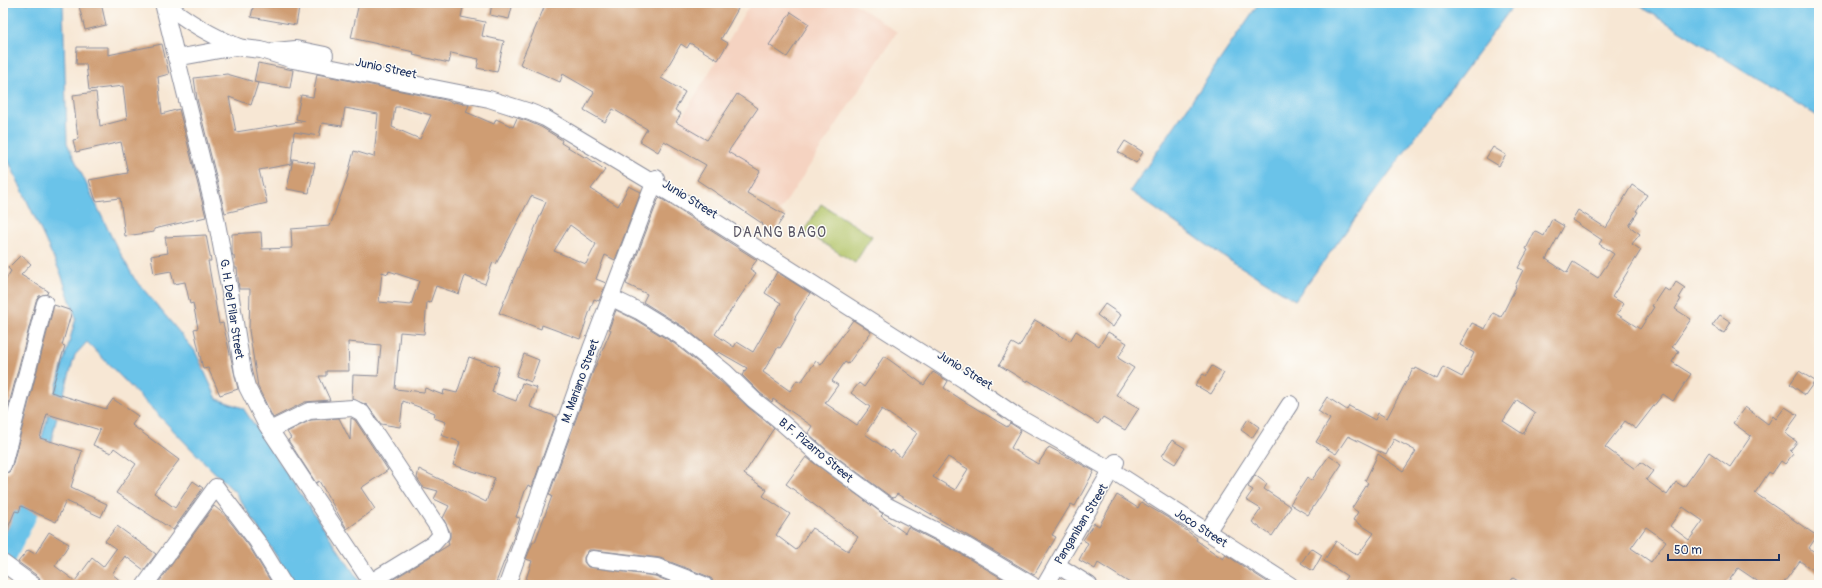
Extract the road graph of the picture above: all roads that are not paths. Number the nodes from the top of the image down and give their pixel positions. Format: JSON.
{"nodes":[{"id":1,"x":164,"y":3,"type":"edge"},
{"id":2,"x":242,"y":48,"type":"junction"},
{"id":3,"x":176,"y":58,"type":"junction"},
{"id":4,"x":655,"y":180,"type":"junction"},
{"id":5,"x":612,"y":298,"type":"junction"},
{"id":6,"x":45,"y":303,"type":"dead end"},
{"id":7,"x":1290,"y":404,"type":"dead end"},
{"id":8,"x":270,"y":430,"type":"junction"},
{"id":9,"x":3,"y":465,"type":"edge"},
{"id":10,"x":1115,"y":467,"type":"junction"},
{"id":11,"x":1207,"y":532,"type":"junction"},
{"id":12,"x":593,"y":559,"type":"dead end"},
{"id":13,"x":4,"y":564,"type":"edge"},
{"id":14,"x":1057,"y":565,"type":"junction"},
{"id":15,"x":372,"y":584,"type":"edge"},
{"id":16,"x":33,"y":585,"type":"edge"},
{"id":17,"x":145,"y":585,"type":"edge"},
{"id":18,"x":284,"y":585,"type":"edge"},
{"id":19,"x":508,"y":585,"type":"edge"},
{"id":20,"x":704,"y":585,"type":"edge"},
{"id":21,"x":1032,"y":585,"type":"edge"},
{"id":22,"x":1045,"y":585,"type":"edge"},
{"id":23,"x":1089,"y":585,"type":"edge"},
{"id":24,"x":1290,"y":585,"type":"edge"}],
"edges":[{"from":1,"to":2,"type":"street"},
{"from":1,"to":3,"type":"street","name":"G. H. Del Pilar Street"},
{"from":2,"to":3,"type":"street","name":"Junio Street"},
{"from":2,"to":4,"type":"street","name":"Junio Street"},
{"from":3,"to":8,"type":"street","name":"G. H. Del Pilar Street"},
{"from":4,"to":5,"type":"street","name":"M. Mariano Street"},
{"from":4,"to":10,"type":"street","name":"Junio Street"},
{"from":5,"to":19,"type":"street","name":"M. Mariano Street"},
{"from":5,"to":21,"type":"street","name":"B.F. Pizarro Street"},
{"from":6,"to":9,"type":"street"},
{"from":7,"to":11,"type":"street"},
{"from":8,"to":15,"type":"street","name":"G. H. Del Pilar Street"},
{"from":8,"to":15,"type":"street"},
{"from":10,"to":11,"type":"street","name":"Joco Street"},
{"from":10,"to":14,"type":"street","name":"Panganiban Street"},
{"from":11,"to":24,"type":"street","name":"Joco Street"},
{"from":12,"to":20,"type":"street"},
{"from":13,"to":16,"type":"street"},
{"from":14,"to":22,"type":"street","name":"Panganiban Street"},
{"from":14,"to":23,"type":"street"},
{"from":17,"to":18,"type":"street"}]}
